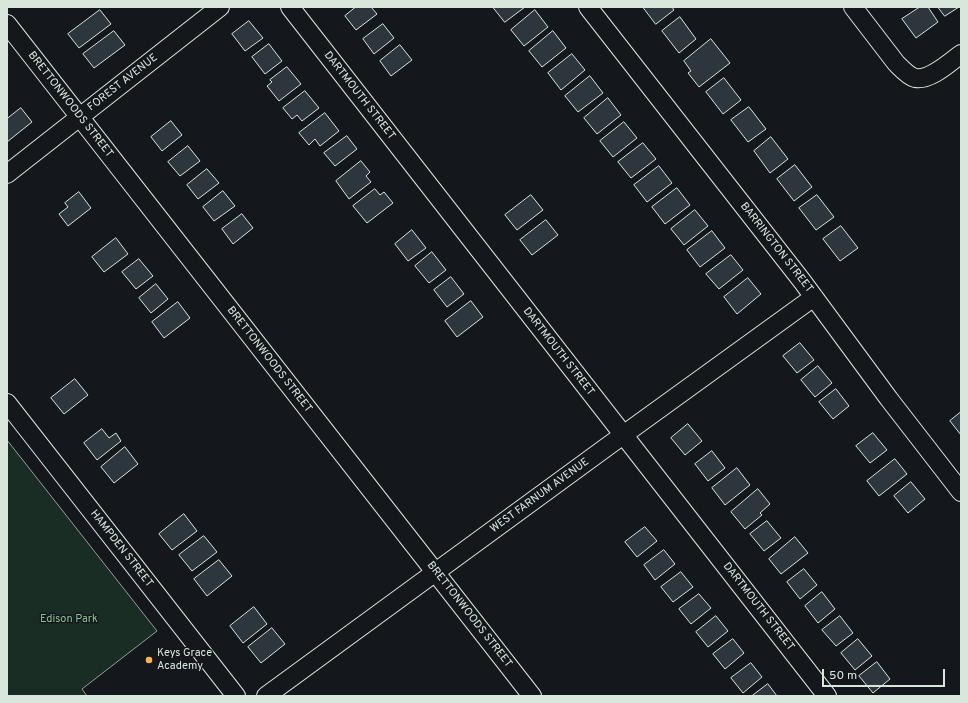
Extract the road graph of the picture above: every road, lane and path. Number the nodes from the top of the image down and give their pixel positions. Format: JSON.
{"nodes":[{"id":1,"x":220,"y":7,"type":"edge"},
{"id":2,"x":290,"y":7,"type":"edge"},
{"id":3,"x":588,"y":7,"type":"edge"},
{"id":4,"x":853,"y":7,"type":"edge"},
{"id":5,"x":7,"y":24,"type":"edge"},
{"id":6,"x":961,"y":54,"type":"edge"},
{"id":7,"x":79,"y":117,"type":"junction"},
{"id":8,"x":7,"y":174,"type":"edge"},
{"id":9,"x":814,"y":297,"type":"junction"},
{"id":10,"x":7,"y":403,"type":"edge"},
{"id":11,"x":623,"y":435,"type":"junction"},
{"id":12,"x":961,"y":492,"type":"edge"},
{"id":13,"x":435,"y":572,"type":"junction"},
{"id":14,"x":236,"y":696,"type":"edge"},
{"id":15,"x":266,"y":696,"type":"edge"},
{"id":16,"x":532,"y":696,"type":"edge"},
{"id":17,"x":828,"y":696,"type":"edge"}],
"edges":[{"from":1,"to":7,"type":"street","name":"FOREST AVENUE"},
{"from":2,"to":11,"type":"street","name":"DARTMOUTH STREET"},
{"from":3,"to":9,"type":"street","name":"BARRINGTON STREET"},
{"from":4,"to":6,"type":"street"},
{"from":5,"to":7,"type":"street","name":"BRETTONWOODS STREET"},
{"from":7,"to":8,"type":"street","name":"FOREST AVENUE"},
{"from":7,"to":13,"type":"street","name":"BRETTONWOODS STREET"},
{"from":9,"to":11,"type":"street","name":"WEST FARNUM AVENUE"},
{"from":9,"to":12,"type":"street","name":"BARRINGTON STREET"},
{"from":10,"to":14,"type":"street","name":"HAMPDEN STREET"},
{"from":11,"to":13,"type":"street","name":"WEST FARNUM AVENUE"},
{"from":11,"to":17,"type":"street","name":"DARTMOUTH STREET"},
{"from":13,"to":15,"type":"street","name":"WEST FARNUM AVENUE"},
{"from":13,"to":16,"type":"street","name":"BRETTONWOODS STREET"}]}
